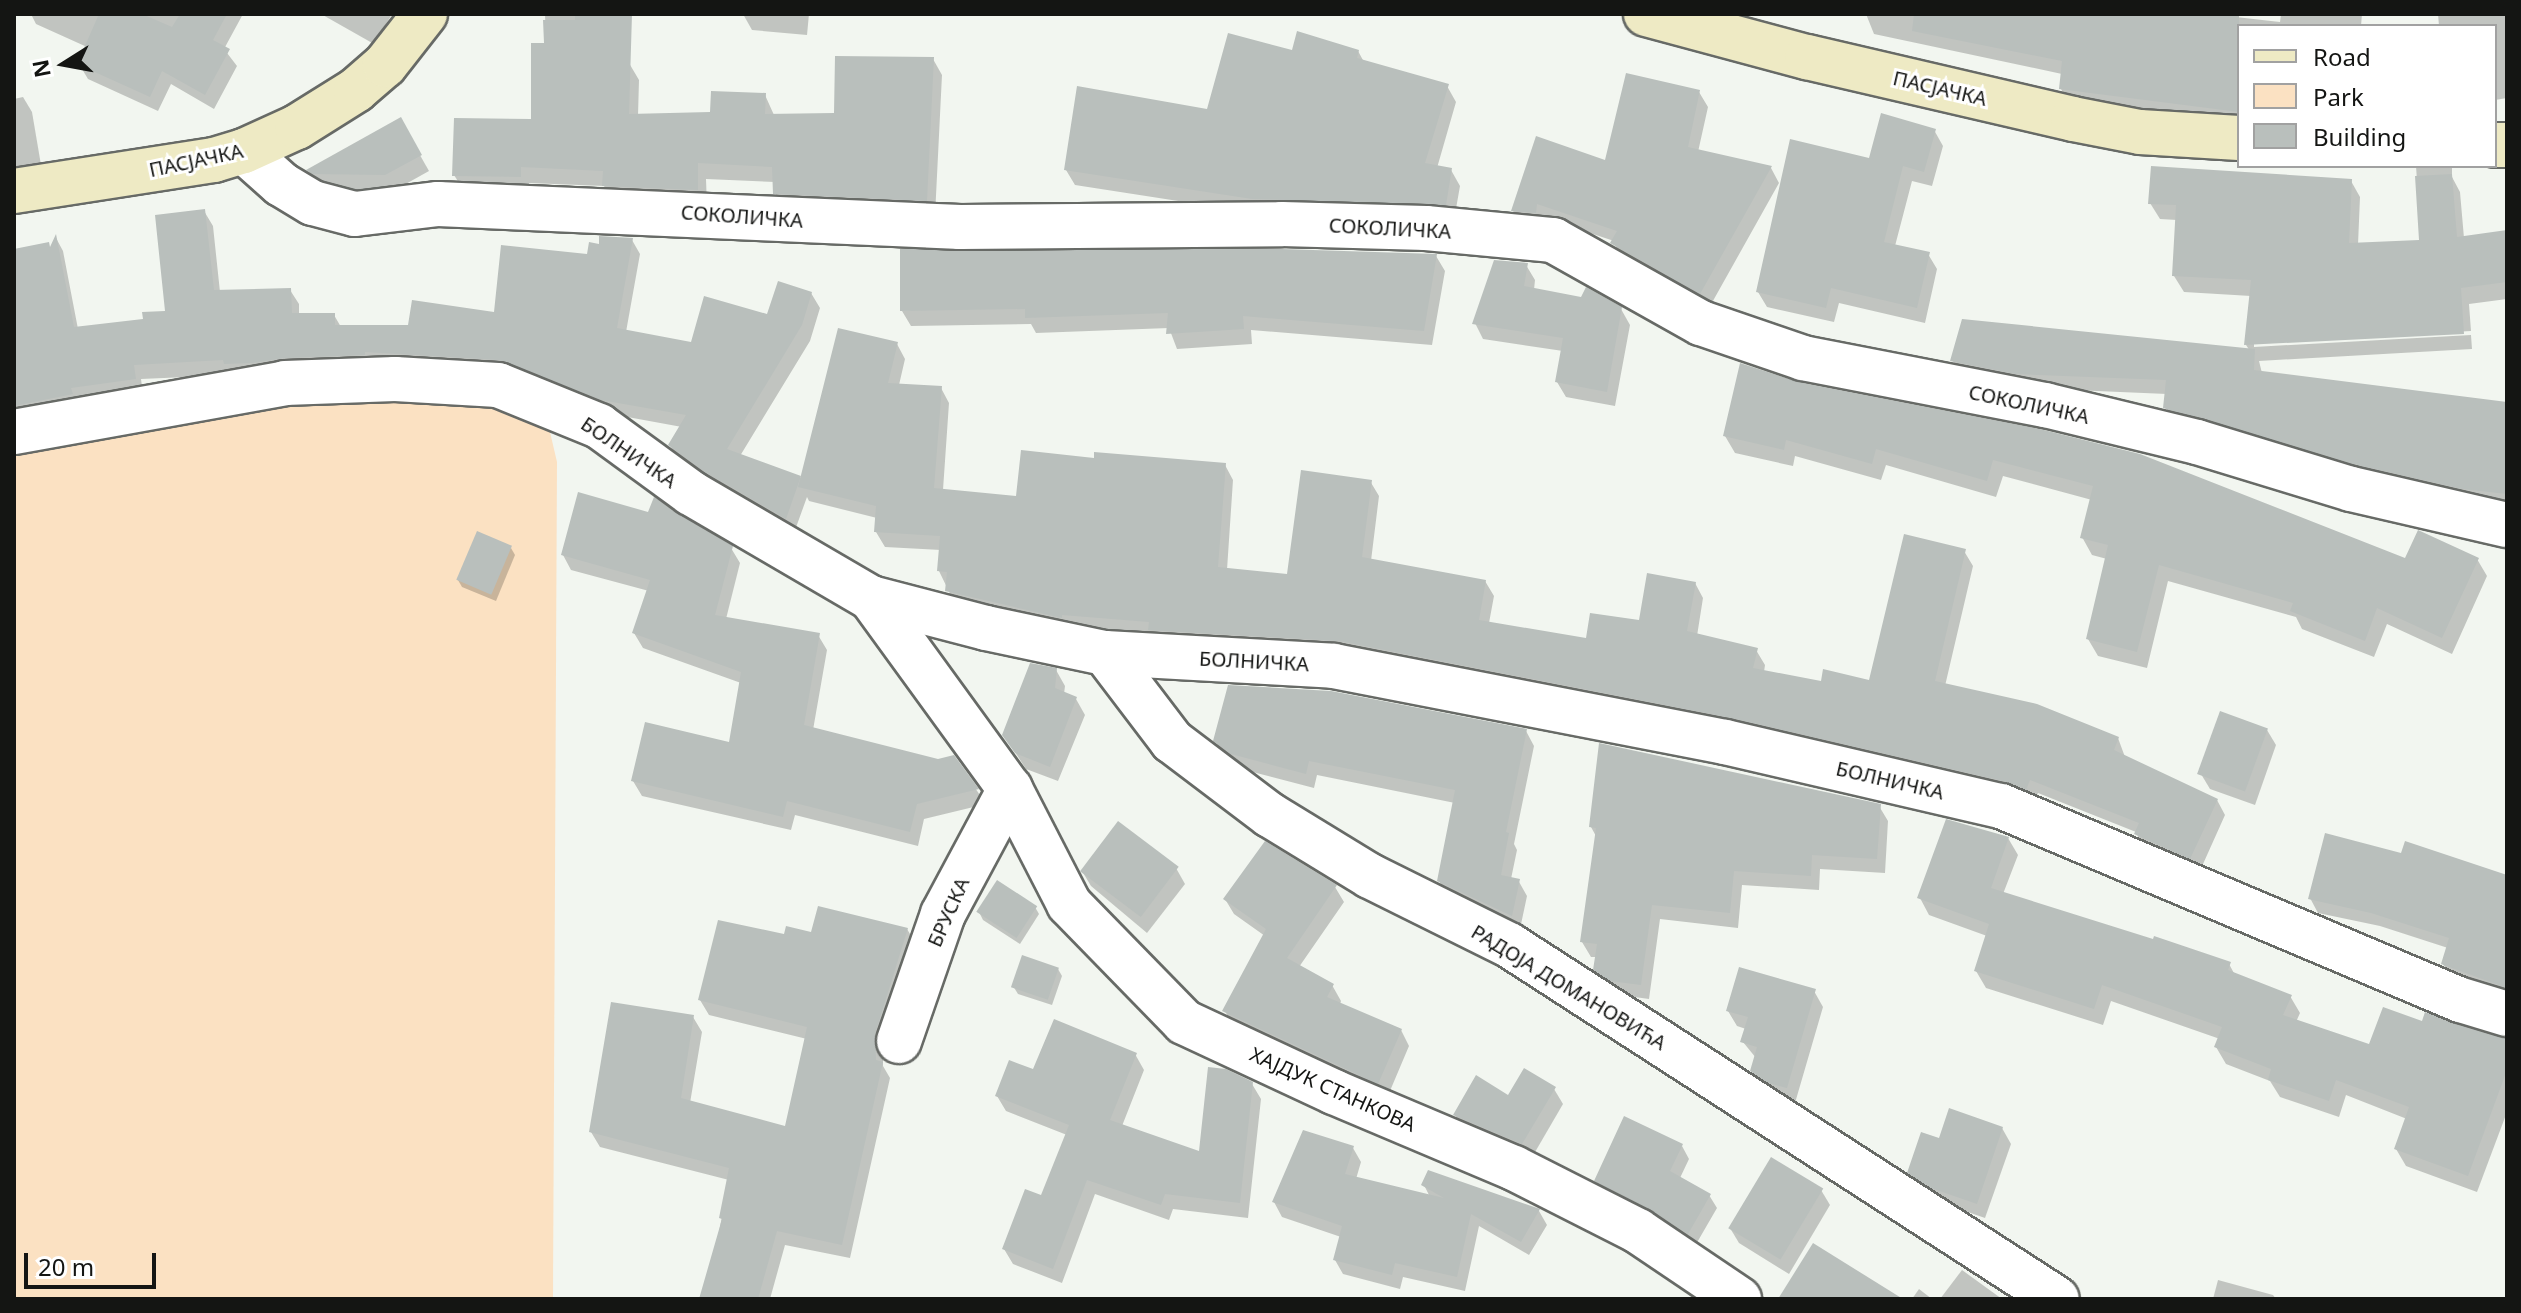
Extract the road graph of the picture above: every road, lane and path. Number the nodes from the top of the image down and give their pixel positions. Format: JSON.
{"nodes":[{"id":1,"x":425,"y":14,"type":"edge"},
{"id":2,"x":1646,"y":14,"type":"edge"},
{"id":3,"x":2237,"y":138,"type":"edge"},
{"id":4,"x":244,"y":151,"type":"junction"},
{"id":5,"x":14,"y":191,"type":"edge"},
{"id":6,"x":14,"y":432,"type":"edge"},
{"id":7,"x":2507,"y":525,"type":"edge"},
{"id":8,"x":871,"y":598,"type":"junction"},
{"id":9,"x":1105,"y":653,"type":"junction"},
{"id":10,"x":1010,"y":789,"type":"junction"},
{"id":11,"x":2507,"y":1014,"type":"edge"},
{"id":12,"x":899,"y":1041,"type":"dead end"},
{"id":13,"x":1739,"y":1299,"type":"edge"},
{"id":14,"x":2057,"y":1299,"type":"edge"}],
"edges":[{"from":1,"to":4,"type":"main road","name":"ПАСЈАЧКА"},
{"from":2,"to":3,"type":"main road","name":"ПАСЈАЧКА"},
{"from":4,"to":5,"type":"main road","name":"ПАСЈАЧКА"},
{"from":4,"to":7,"type":"street","name":"СОКОЛИЧКА"},
{"from":6,"to":8,"type":"street","name":"БОЛНИЧКА"},
{"from":8,"to":9,"type":"street","name":"БОЛНИЧКА"},
{"from":8,"to":10,"type":"street","name":"ХАЈДУК СТАНКОВА"},
{"from":9,"to":11,"type":"street","name":"БОЛНИЧКА"},
{"from":9,"to":14,"type":"street","name":"РАДОЈА ДОМАНОВИЋА"},
{"from":10,"to":12,"type":"street","name":"БРУСКА"},
{"from":10,"to":13,"type":"street","name":"ХАЈДУК СТАНКОВА"}]}
